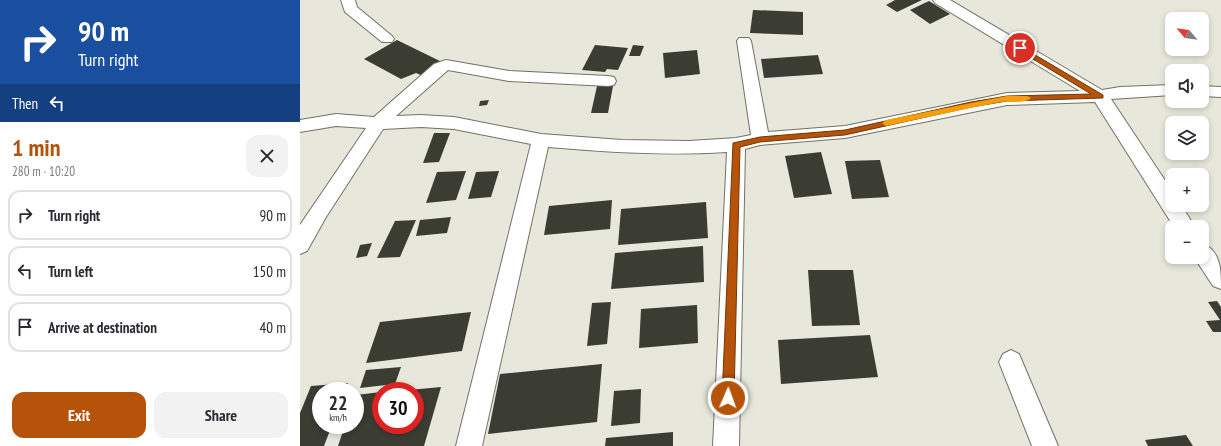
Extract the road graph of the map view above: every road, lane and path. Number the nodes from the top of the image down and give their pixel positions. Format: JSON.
{"nodes":[{"id":1,"x":348,"y":0,"type":"edge"},
{"id":2,"x":940,"y":0,"type":"edge"},
{"id":3,"x":387,"y":39,"type":"dead end"},
{"id":4,"x":744,"y":41,"type":"dead end"},
{"id":5,"x":608,"y":81,"type":"dead end"},
{"id":6,"x":1165,"y":90,"type":"edge"},
{"id":7,"x":1209,"y":92,"type":"edge"},
{"id":8,"x":1221,"y":92,"type":"edge"},
{"id":9,"x":1100,"y":96,"type":"junction"},
{"id":10,"x":378,"y":123,"type":"junction"},
{"id":11,"x":300,"y":126,"type":"edge"},
{"id":12,"x":541,"y":140,"type":"junction"},
{"id":13,"x":760,"y":140,"type":"junction"},
{"id":14,"x":736,"y":145,"type":"junction"},
{"id":15,"x":1180,"y":220,"type":"edge"},
{"id":16,"x":300,"y":246,"type":"edge"},
{"id":17,"x":1209,"y":262,"type":"edge"},
{"id":18,"x":1221,"y":279,"type":"edge"},
{"id":19,"x":1011,"y":362,"type":"dead end"},
{"id":20,"x":469,"y":446,"type":"edge"},
{"id":21,"x":726,"y":446,"type":"edge"},
{"id":22,"x":1045,"y":446,"type":"edge"}],
"edges":[{"from":1,"to":3,"type":"street"},
{"from":2,"to":9,"type":"street"},
{"from":4,"to":13,"type":"street"},
{"from":5,"to":10,"type":"street"},
{"from":6,"to":9,"type":"street"},
{"from":7,"to":8,"type":"street"},
{"from":9,"to":13,"type":"street"},
{"from":9,"to":15,"type":"street"},
{"from":10,"to":11,"type":"street"},
{"from":10,"to":12,"type":"street"},
{"from":10,"to":16,"type":"street"},
{"from":12,"to":14,"type":"street"},
{"from":12,"to":20,"type":"street"},
{"from":13,"to":14,"type":"street"},
{"from":14,"to":21,"type":"street"},
{"from":17,"to":18,"type":"street"},
{"from":19,"to":22,"type":"street"}]}
